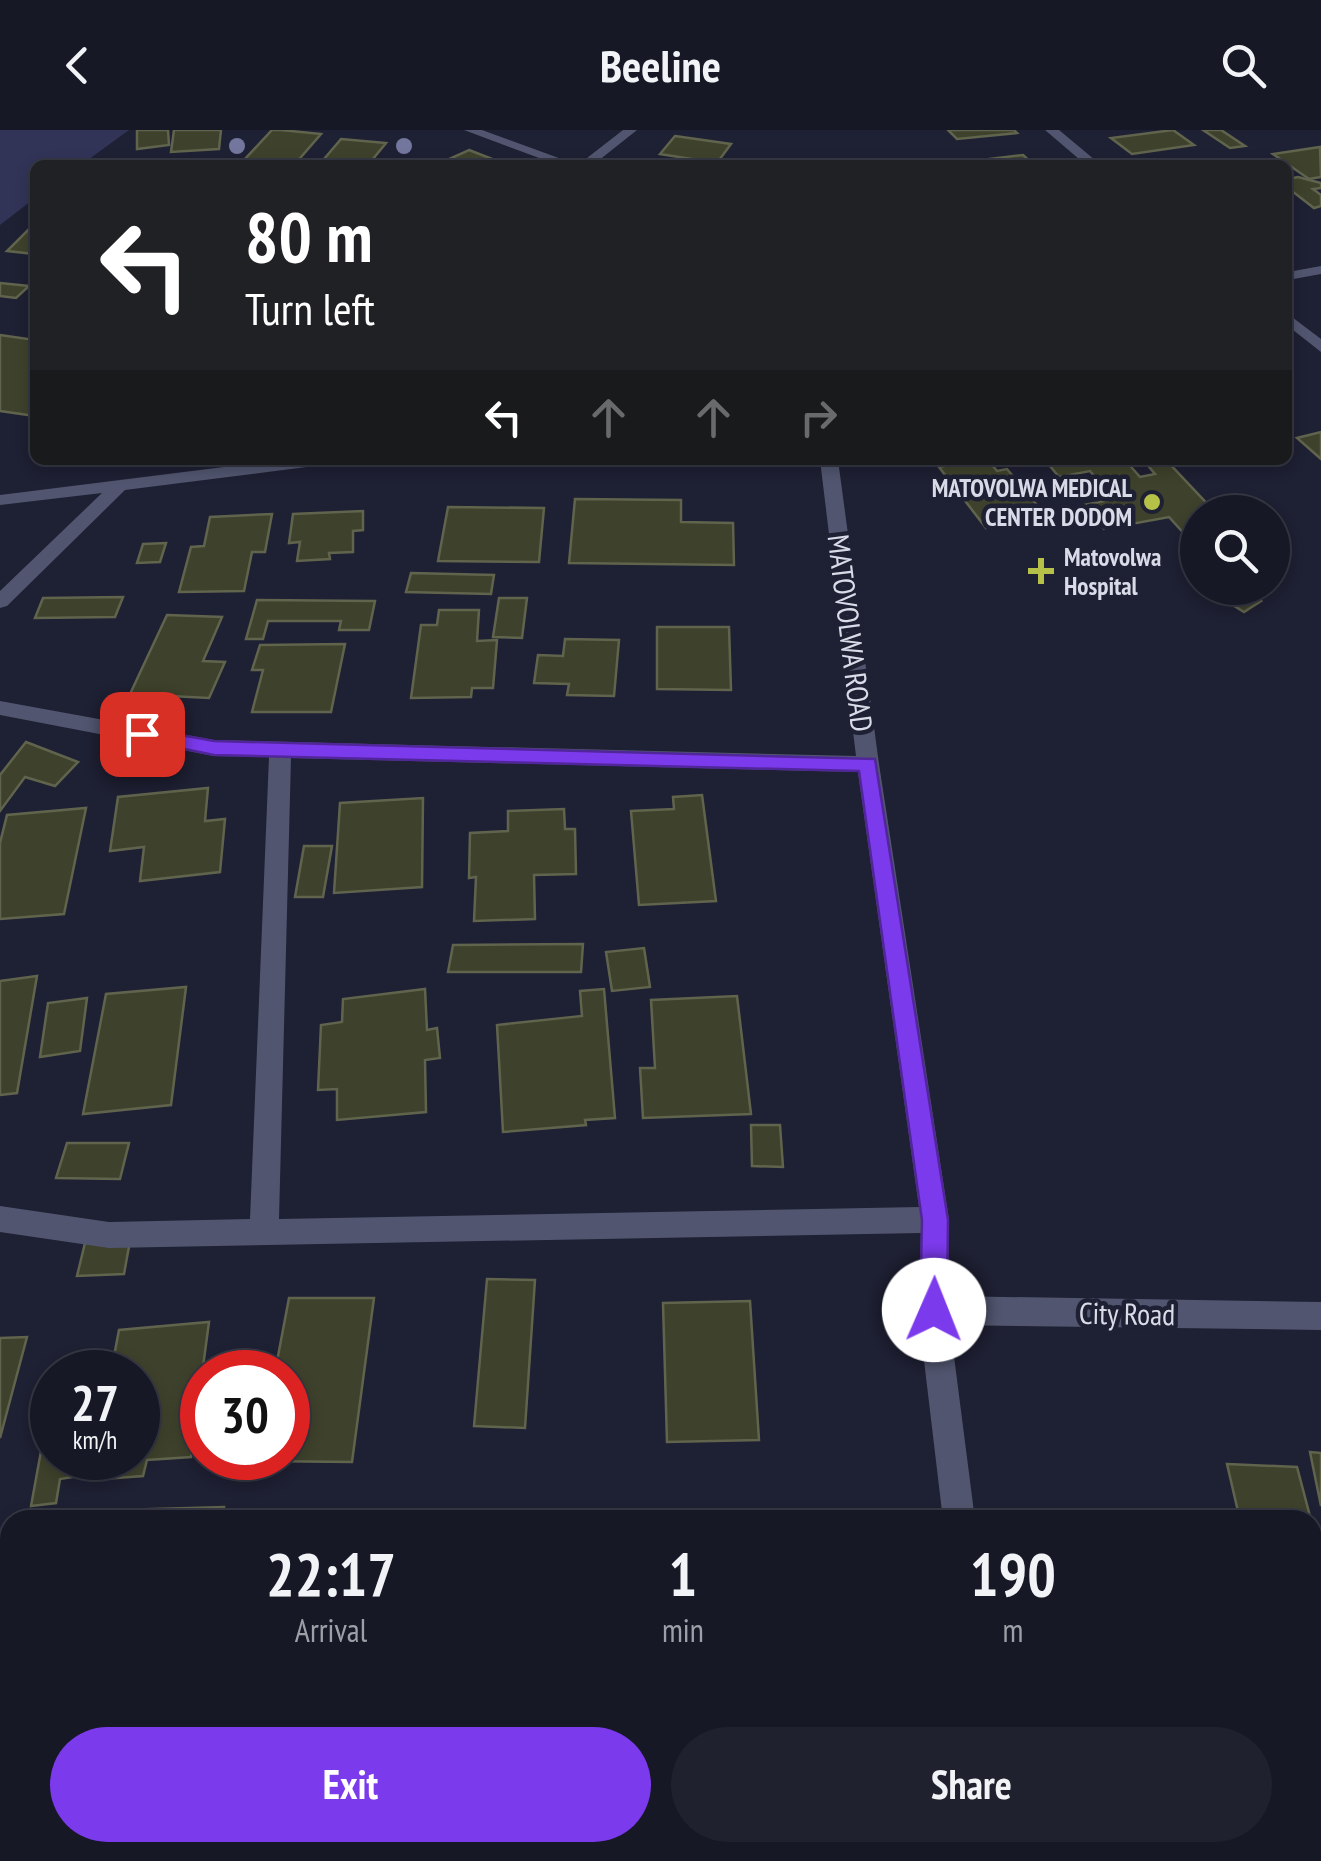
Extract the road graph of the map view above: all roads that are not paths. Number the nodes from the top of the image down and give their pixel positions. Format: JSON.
{"nodes":[{"id":1,"x":470,"y":130,"type":"edge"},
{"id":2,"x":631,"y":130,"type":"edge"},
{"id":3,"x":1051,"y":130,"type":"edge"},
{"id":4,"x":556,"y":160,"type":"edge"},
{"id":5,"x":592,"y":160,"type":"edge"},
{"id":6,"x":1088,"y":160,"type":"edge"},
{"id":7,"x":1321,"y":270,"type":"edge"},
{"id":8,"x":1292,"y":275,"type":"edge"},
{"id":9,"x":1292,"y":322,"type":"edge"},
{"id":10,"x":1321,"y":347,"type":"edge"},
{"id":11,"x":282,"y":465,"type":"edge"},
{"id":12,"x":830,"y":465,"type":"edge"},
{"id":13,"x":120,"y":485,"type":"junction"},
{"id":14,"x":0,"y":500,"type":"edge"},
{"id":15,"x":0,"y":602,"type":"edge"},
{"id":16,"x":0,"y":708,"type":"edge"},
{"id":17,"x":280,"y":748,"type":"junction"},
{"id":18,"x":868,"y":764,"type":"junction"},
{"id":19,"x":0,"y":1219,"type":"edge"},
{"id":20,"x":935,"y":1220,"type":"junction"},
{"id":21,"x":264,"y":1233,"type":"junction"},
{"id":22,"x":934,"y":1310,"type":"junction"},
{"id":23,"x":1321,"y":1316,"type":"edge"},
{"id":24,"x":959,"y":1510,"type":"edge"}],
"edges":[{"from":1,"to":4,"type":"street"},
{"from":2,"to":5,"type":"street"},
{"from":3,"to":6,"type":"street"},
{"from":7,"to":8,"type":"street"},
{"from":9,"to":10,"type":"street"},
{"from":11,"to":13,"type":"street"},
{"from":12,"to":18,"type":"street","name":"MATOVOLWA ROAD"},
{"from":13,"to":14,"type":"street"},
{"from":13,"to":15,"type":"street"},
{"from":16,"to":17,"type":"street"},
{"from":17,"to":18,"type":"street"},
{"from":17,"to":21,"type":"street"},
{"from":18,"to":20,"type":"street","name":"MATOVOLWA ROAD"},
{"from":19,"to":21,"type":"street"},
{"from":20,"to":21,"type":"street"},
{"from":20,"to":22,"type":"street","name":"MATOVOLWA ROAD"},
{"from":22,"to":23,"type":"street","name":"City Road"},
{"from":22,"to":24,"type":"street","name":"MATOVOLWA ROAD"}]}
